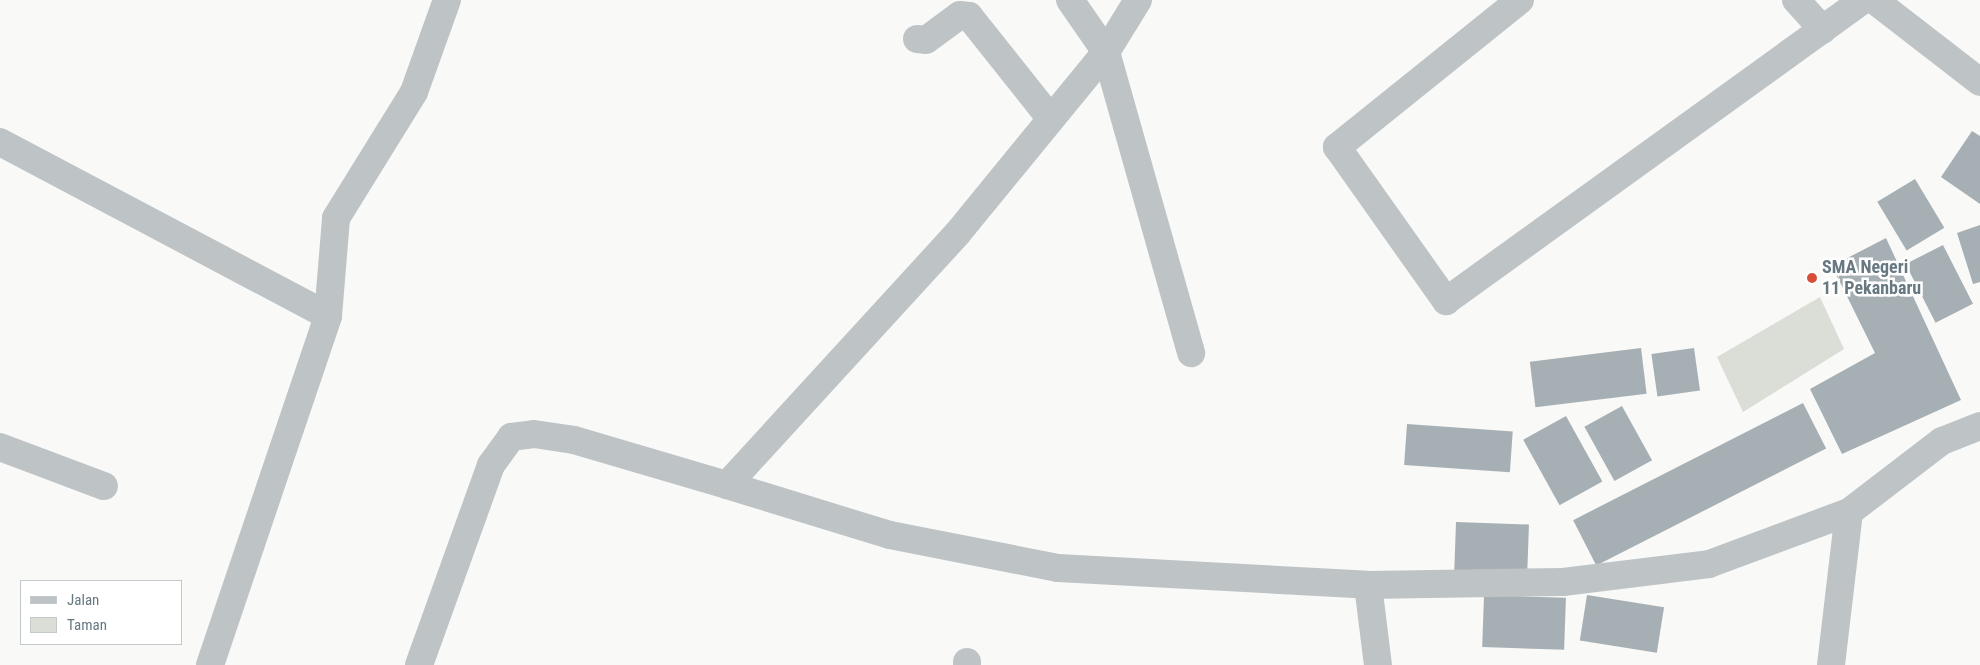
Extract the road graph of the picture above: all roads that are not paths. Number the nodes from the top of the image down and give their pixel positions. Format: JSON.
{"nodes":[{"id":1,"x":448,"y":0,"type":"edge"},
{"id":2,"x":1070,"y":0,"type":"edge"},
{"id":3,"x":1138,"y":0,"type":"edge"},
{"id":4,"x":1520,"y":0,"type":"edge"},
{"id":5,"x":1796,"y":0,"type":"edge"},
{"id":6,"x":1863,"y":0,"type":"edge"},
{"id":7,"x":1874,"y":0,"type":"edge"},
{"id":8,"x":1823,"y":30,"type":"junction"},
{"id":9,"x":917,"y":38,"type":"dead end"},
{"id":10,"x":1106,"y":52,"type":"junction"},
{"id":11,"x":1980,"y":82,"type":"edge"},
{"id":12,"x":1050,"y":118,"type":"junction"},
{"id":13,"x":0,"y":142,"type":"edge"},
{"id":14,"x":328,"y":316,"type":"junction"},
{"id":15,"x":1191,"y":353,"type":"dead end"},
{"id":16,"x":1980,"y":426,"type":"edge"},
{"id":17,"x":0,"y":447,"type":"edge"},
{"id":18,"x":727,"y":485,"type":"junction"},
{"id":19,"x":104,"y":486,"type":"dead end"},
{"id":20,"x":1849,"y":512,"type":"junction"},
{"id":21,"x":1368,"y":584,"type":"junction"},
{"id":22,"x":210,"y":665,"type":"edge"},
{"id":23,"x":419,"y":665,"type":"edge"},
{"id":24,"x":1378,"y":665,"type":"edge"},
{"id":25,"x":1831,"y":665,"type":"edge"}],
"edges":[{"from":1,"to":14,"type":"street"},
{"from":2,"to":10,"type":"street"},
{"from":3,"to":10,"type":"street"},
{"from":4,"to":8,"type":"street"},
{"from":5,"to":8,"type":"street"},
{"from":6,"to":8,"type":"street"},
{"from":7,"to":11,"type":"street"},
{"from":9,"to":12,"type":"street"},
{"from":10,"to":12,"type":"street"},
{"from":10,"to":15,"type":"street"},
{"from":12,"to":18,"type":"street"},
{"from":13,"to":14,"type":"street"},
{"from":14,"to":22,"type":"street"},
{"from":16,"to":20,"type":"street"},
{"from":17,"to":19,"type":"street"},
{"from":18,"to":21,"type":"street"},
{"from":18,"to":23,"type":"street"},
{"from":20,"to":21,"type":"street"},
{"from":20,"to":25,"type":"street"},
{"from":21,"to":24,"type":"street"}]}
